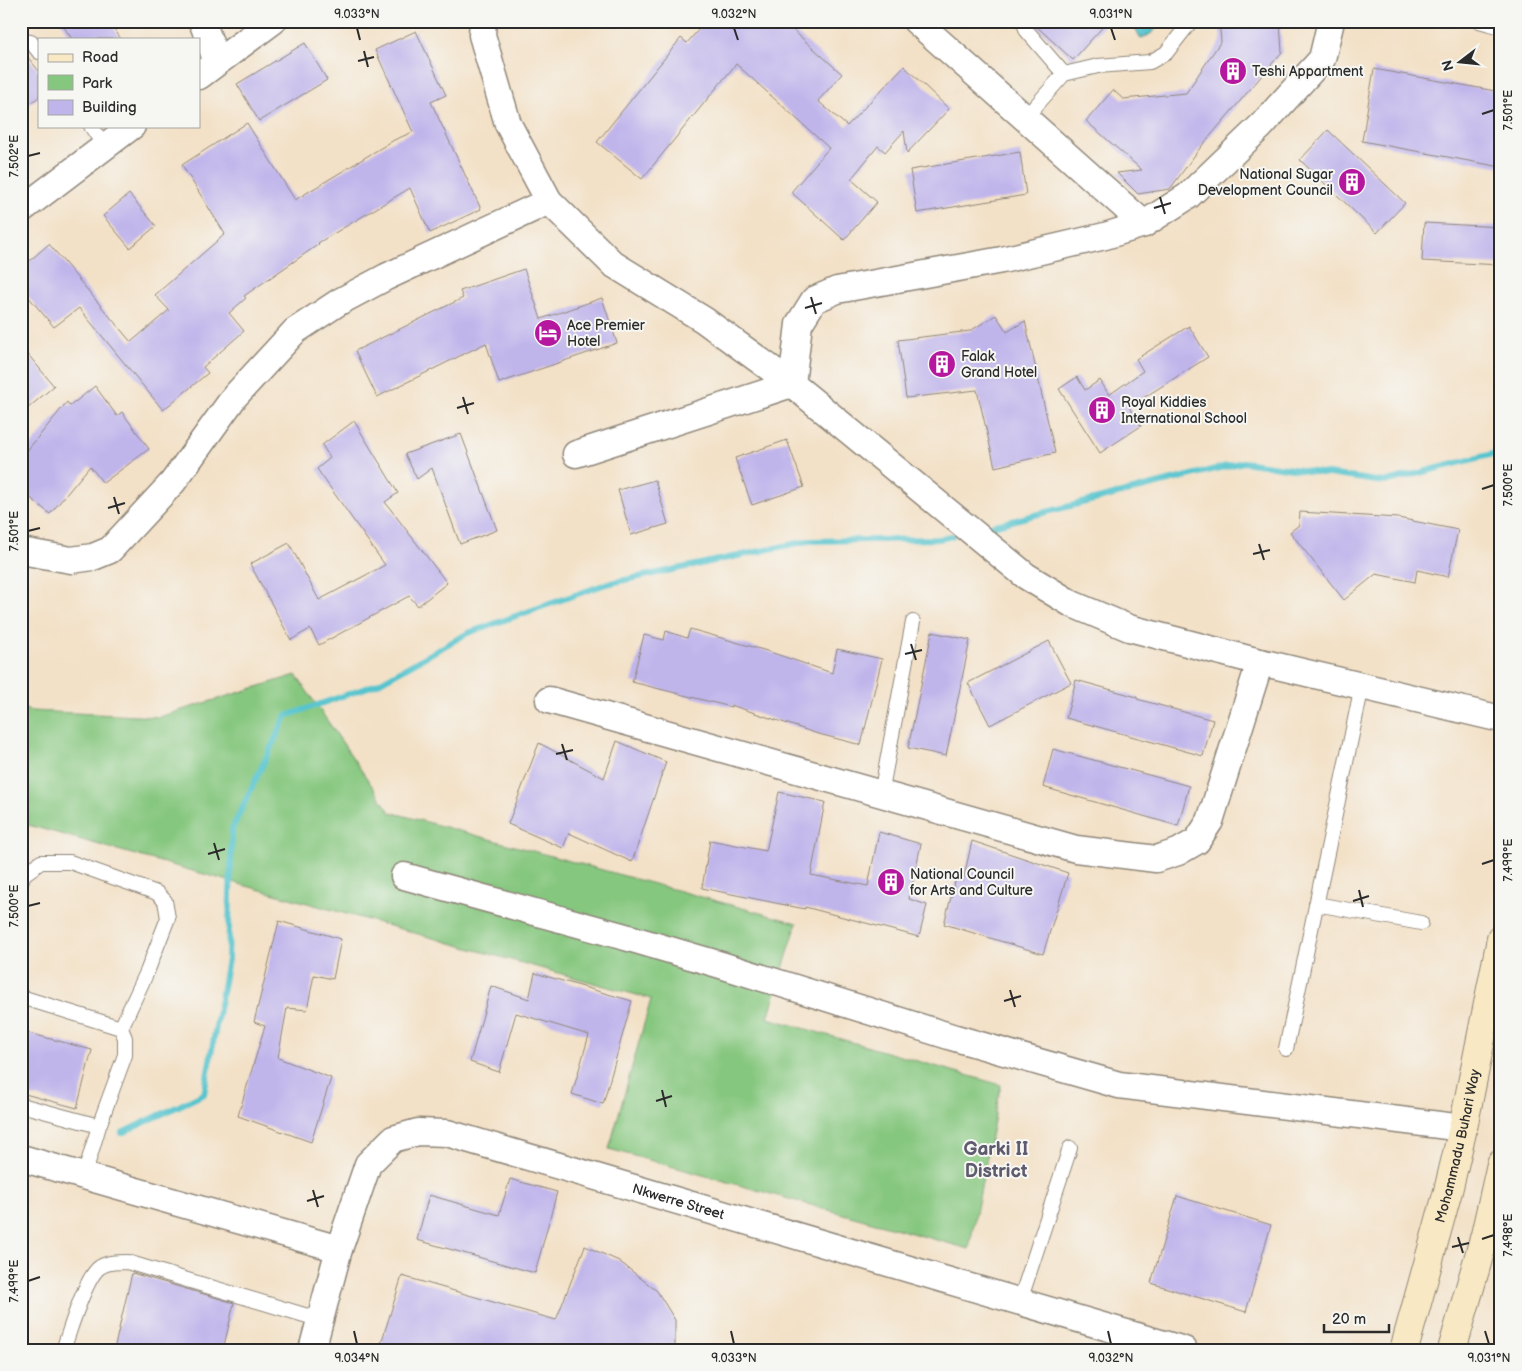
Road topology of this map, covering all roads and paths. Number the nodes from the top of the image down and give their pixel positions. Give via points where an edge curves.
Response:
1 (202, 21) edge
2 (273, 21) edge
3 (483, 21) edge
4 (916, 21) edge
5 (1023, 21) edge
6 (1191, 21) edge
7 (1331, 21) edge
8 (1479, 21) edge
9 (1501, 27) edge
10 (21, 40) edge
11 (38, 51) edge
12 (208, 69) edge
13 (1064, 74) junction
14 (1025, 118) junction
15 (125, 128) edge
16 (98, 136) edge
17 (549, 201) junction
18 (21, 210) edge
19 (1144, 224) junction
20 (792, 384) junction
21 (576, 454) dead end
22 (21, 551) edge
23 (914, 622) dead end
24 (1260, 662) junction
25 (1362, 686) junction
26 (549, 700) dead end
27 (1501, 719) edge
28 (881, 794) junction
29 (404, 876) dead end
30 (21, 882) edge
31 (1316, 904) junction
32 (1421, 923) dead end
33 (1501, 939) edge
34 (21, 997) edge
35 (121, 1028) junction
36 (1286, 1049) dead end
37 (21, 1105) edge
38 (99, 1126) junction
39 (1463, 1128) junction
40 (1070, 1148) dead end
41 (21, 1158) edge
42 (1501, 1164) edge
43 (84, 1176) junction
44 (1493, 1237) edge
45 (339, 1249) junction
46 (1020, 1301) junction
47 (321, 1320) junction
48 (1123, 1341) edge
49 (63, 1350) edge
50 (312, 1350) edge
51 (1184, 1350) edge
52 (1404, 1350) edge
53 (1452, 1350) edge

1 - 12 street
2 - 12 street
3 - 17 street via 482,35 508,124
4 - 14 street
5 - 13 lane via 1027,31
6 - 13 lane via 1166,52 1150,62 1098,66
7 - 19 street via 1322,59 1261,126 1188,196
8 - 9 lane
10 - 11 lane via 31,42
13 - 14 lane
14 - 19 street
15 - 16 street
16 - 18 street
17 - 20 street via 613,264 704,320
17 - 22 street via 386,277 295,331 235,396 173,482 110,550 93,557 70,560
19 - 20 street via 1002,260 837,290 814,300 799,324
20 - 21 street
20 - 24 street via 1026,576 1072,604 1129,628
23 - 28 lane
24 - 25 street
24 - 28 street via 1210,821 1197,841 1178,852 1156,859 1076,849
25 - 27 street
25 - 31 lane
26 - 28 street
29 - 39 street via 675,951 1119,1085
30 - 35 lane via 24,874 41,862 70,862 157,893 165,901 168,918
31 - 32 lane
31 - 36 lane
33 - 39 main road, Mohammadu Buhari Way
34 - 35 lane
35 - 38 lane via 125,1055
37 - 38 lane
38 - 43 lane
39 - 52 main road, Mohammadu Buhari Way
40 - 46 lane
41 - 43 street
42 - 44 main road
43 - 45 street
44 - 53 main road
45 - 46 street, Nkwerre Street via 368,1164 393,1139 418,1132 447,1132
45 - 47 street, Nkwerre Street
46 - 48 street, Nkwerre Street
47 - 49 lane via 127,1262 112,1262 98,1268 90,1280
47 - 50 street, Nkwerre Street
48 - 51 street, Nkwerre Street

